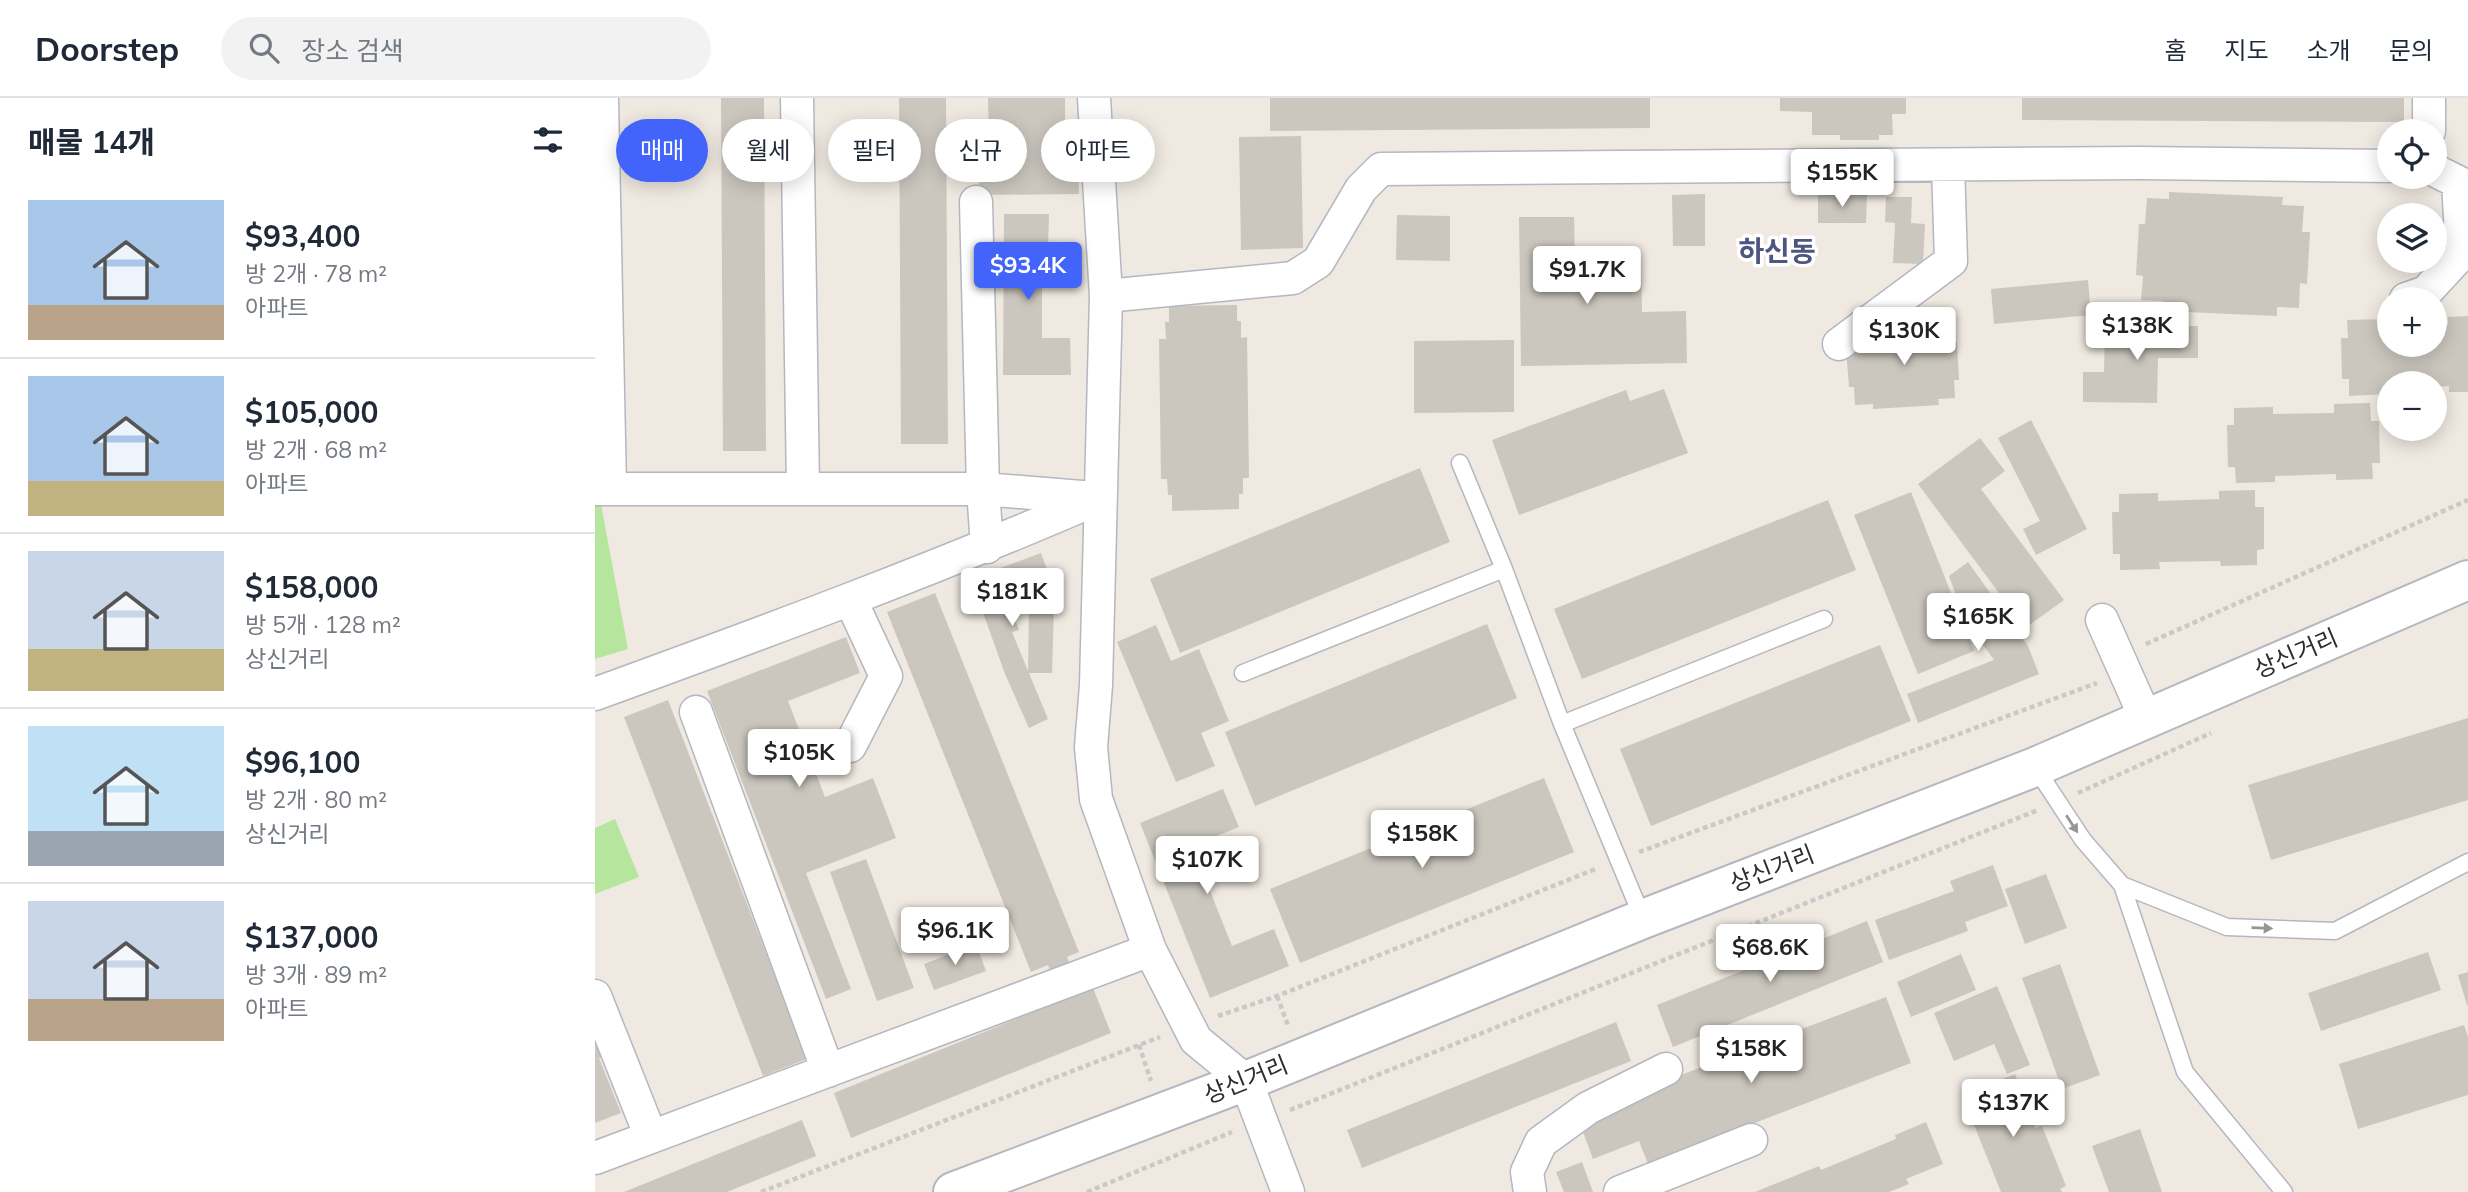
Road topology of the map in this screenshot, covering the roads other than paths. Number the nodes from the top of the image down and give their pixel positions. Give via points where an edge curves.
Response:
1 (797, 98) edge
2 (1094, 98) edge
3 (2429, 98) edge
4 (602, 100) dead end
5 (2429, 119) edge
6 (1948, 164) junction
7 (2377, 166) edge
8 (2447, 176) edge
9 (976, 202) dead end
10 (2431, 287) edge
11 (1106, 296) junction
12 (1839, 344) dead end
13 (1460, 463) dead end
14 (803, 488) junction
15 (603, 489) edge
16 (983, 489) junction
17 (1099, 498) junction
18 (987, 547) junction
19 (1504, 569) junction
20 (2468, 580) edge
21 (851, 600) junction
22 (1824, 619) dead end
23 (2102, 620) dead end
24 (1243, 674) dead end
25 (595, 694) edge
26 (696, 712) dead end
27 (2146, 719) junction
28 (1562, 724) junction
29 (850, 747) dead end
30 (2035, 767) junction
31 (2468, 862) edge
32 (2122, 886) junction
33 (1643, 919) junction
34 (1150, 950) junction
35 (595, 996) edge
36 (1666, 1069) dead end
37 (828, 1071) junction
38 (1247, 1081) junction
39 (651, 1137) junction
40 (1751, 1140) dead end
41 (595, 1158) edge
42 (953, 1192) edge
43 (1288, 1192) edge
44 (1529, 1192) edge
45 (1620, 1192) edge
46 (2284, 1192) edge

1 - 14 street
2 - 11 street
3 - 5 street
4 - 15 street
6 - 7 street
6 - 11 street via 1381,169 1361,189 1318,262 1293,278
6 - 12 street via 1951,261
8 - 10 street via 2458,182 2462,253
9 - 16 street
11 - 17 street
13 - 19 lane
14 - 15 street
14 - 16 street
16 - 17 street
16 - 18 street
17 - 18 street
17 - 34 street via 1091,747 1096,799
18 - 21 street
19 - 24 lane
19 - 28 lane
20 - 27 main road, 상신거리
21 - 25 street
21 - 29 street via 886,676
22 - 28 lane
23 - 27 street
26 - 37 street
27 - 30 main road, 상신거리
28 - 33 lane
30 -> 32 lane via 2083,840
30 - 33 main road, 상신거리
32 -> 31 lane via 2227,927 2335,931
32 - 46 lane via 2185,1072
33 - 38 main road, 상신거리
34 - 37 street
34 - 38 street via 1196,1040
35 - 39 street
36 - 44 street via 1588,1108 1541,1142 1527,1172
37 - 39 street
38 - 42 main road, 상신거리
38 - 43 street
39 - 41 street
40 - 45 street

